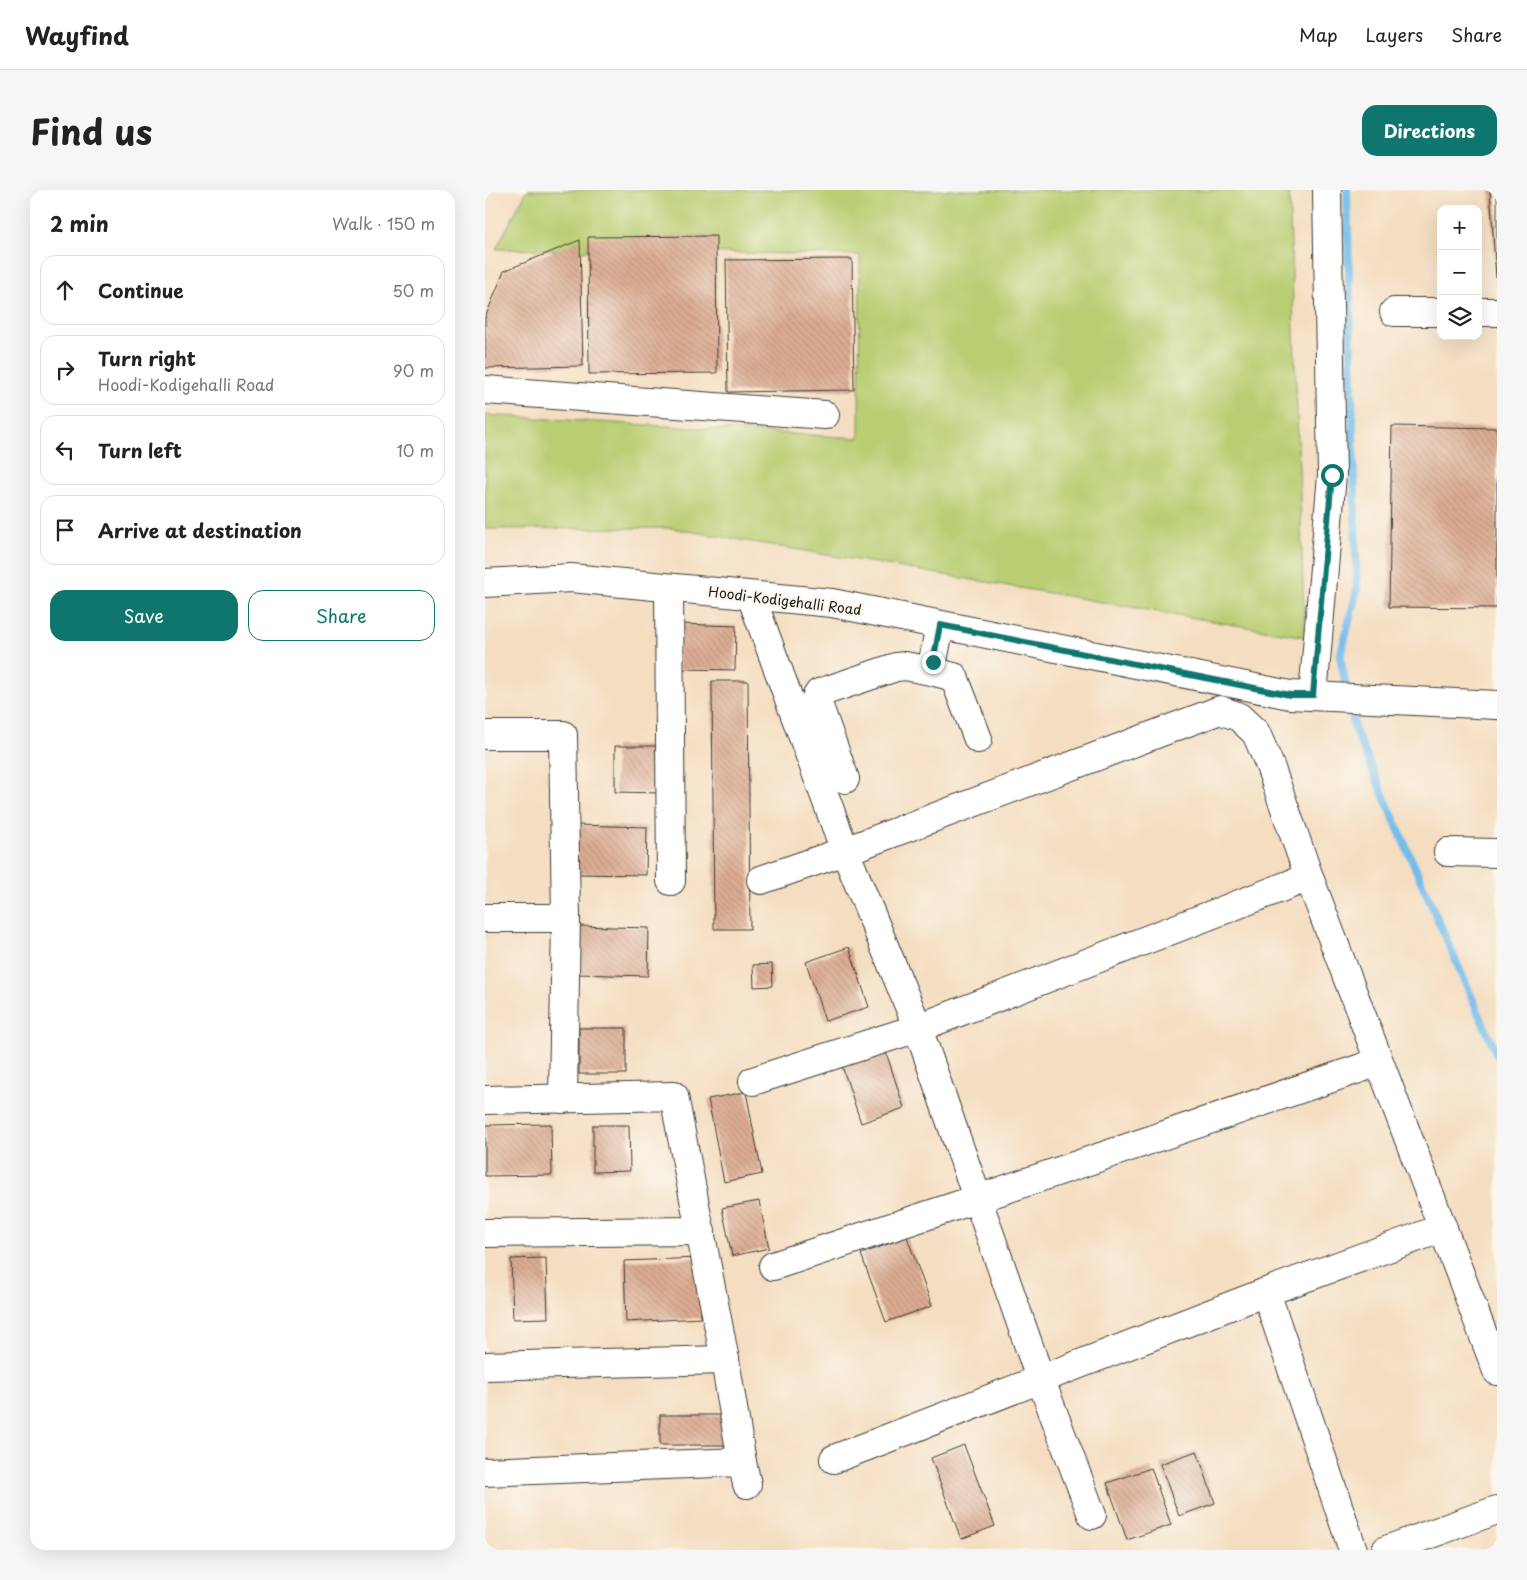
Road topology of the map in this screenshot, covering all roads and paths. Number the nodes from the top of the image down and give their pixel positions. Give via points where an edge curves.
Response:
1 (1327, 190) edge
2 (1394, 312) dead end
3 (1437, 312) edge
4 (1482, 312) edge
5 (1497, 312) edge
6 (485, 390) edge
7 (825, 415) dead end
8 (485, 583) edge
9 (669, 588) junction
10 (751, 596) junction
11 (940, 625) junction
12 (927, 656) junction
13 (1324, 696) junction
14 (1497, 705) edge
15 (485, 734) edge
16 (978, 739) dead end
17 (845, 779) dead end
18 (845, 851) junction
19 (1448, 852) dead end
20 (1497, 853) edge
21 (1309, 877) junction
22 (761, 880) dead end
23 (671, 881) dead end
24 (485, 918) edge
25 (566, 918) junction
26 (918, 1028) junction
27 (1379, 1062) junction
28 (753, 1081) dead end
29 (563, 1099) junction
30 (485, 1100) edge
31 (977, 1199) junction
32 (1443, 1228) junction
33 (701, 1231) junction
34 (485, 1233) edge
35 (773, 1266) dead end
36 (1266, 1292) junction
37 (725, 1360) junction
38 (485, 1366) edge
39 (1497, 1371) edge
40 (1040, 1378) junction
41 (835, 1459) dead end
42 (485, 1472) edge
43 (1497, 1510) edge
44 (1092, 1515) dead end
45 (1353, 1550) edge
46 (1385, 1550) edge

1 - 13 street via 1332,475
2 - 3 street
4 - 5 street
6 - 7 street
8 - 9 street, Hoodi-Kodigehalli Road via 571,578
9 - 10 street, Hoodi-Kodigehalli Road
9 - 23 street
10 - 11 street, Hoodi-Kodigehalli Road via 833,603
10 - 18 street
11 - 12 street
11 - 13 street, Hoodi-Kodigehalli Road via 1290,695
12 - 16 street via 954,677
12 - 17 street via 816,695
13 - 14 street, Hoodi-Kodigehalli Road
15 - 25 street via 563,735
18 - 21 street via 1220,710 1239,717 1256,733
18 - 22 street
18 - 26 street
19 - 20 street
21 - 26 street
21 - 27 street
24 - 25 street
25 - 29 street
26 - 28 street
26 - 31 street
27 - 31 street
27 - 32 street
29 - 30 street
29 - 33 street via 674,1096
31 - 35 street
31 - 40 street
32 - 36 street
32 - 39 street
33 - 34 street
33 - 37 street
36 - 40 street
36 - 45 street
37 - 38 street
37 - 42 street via 744,1473
40 - 41 street
40 - 44 street
43 - 46 street

